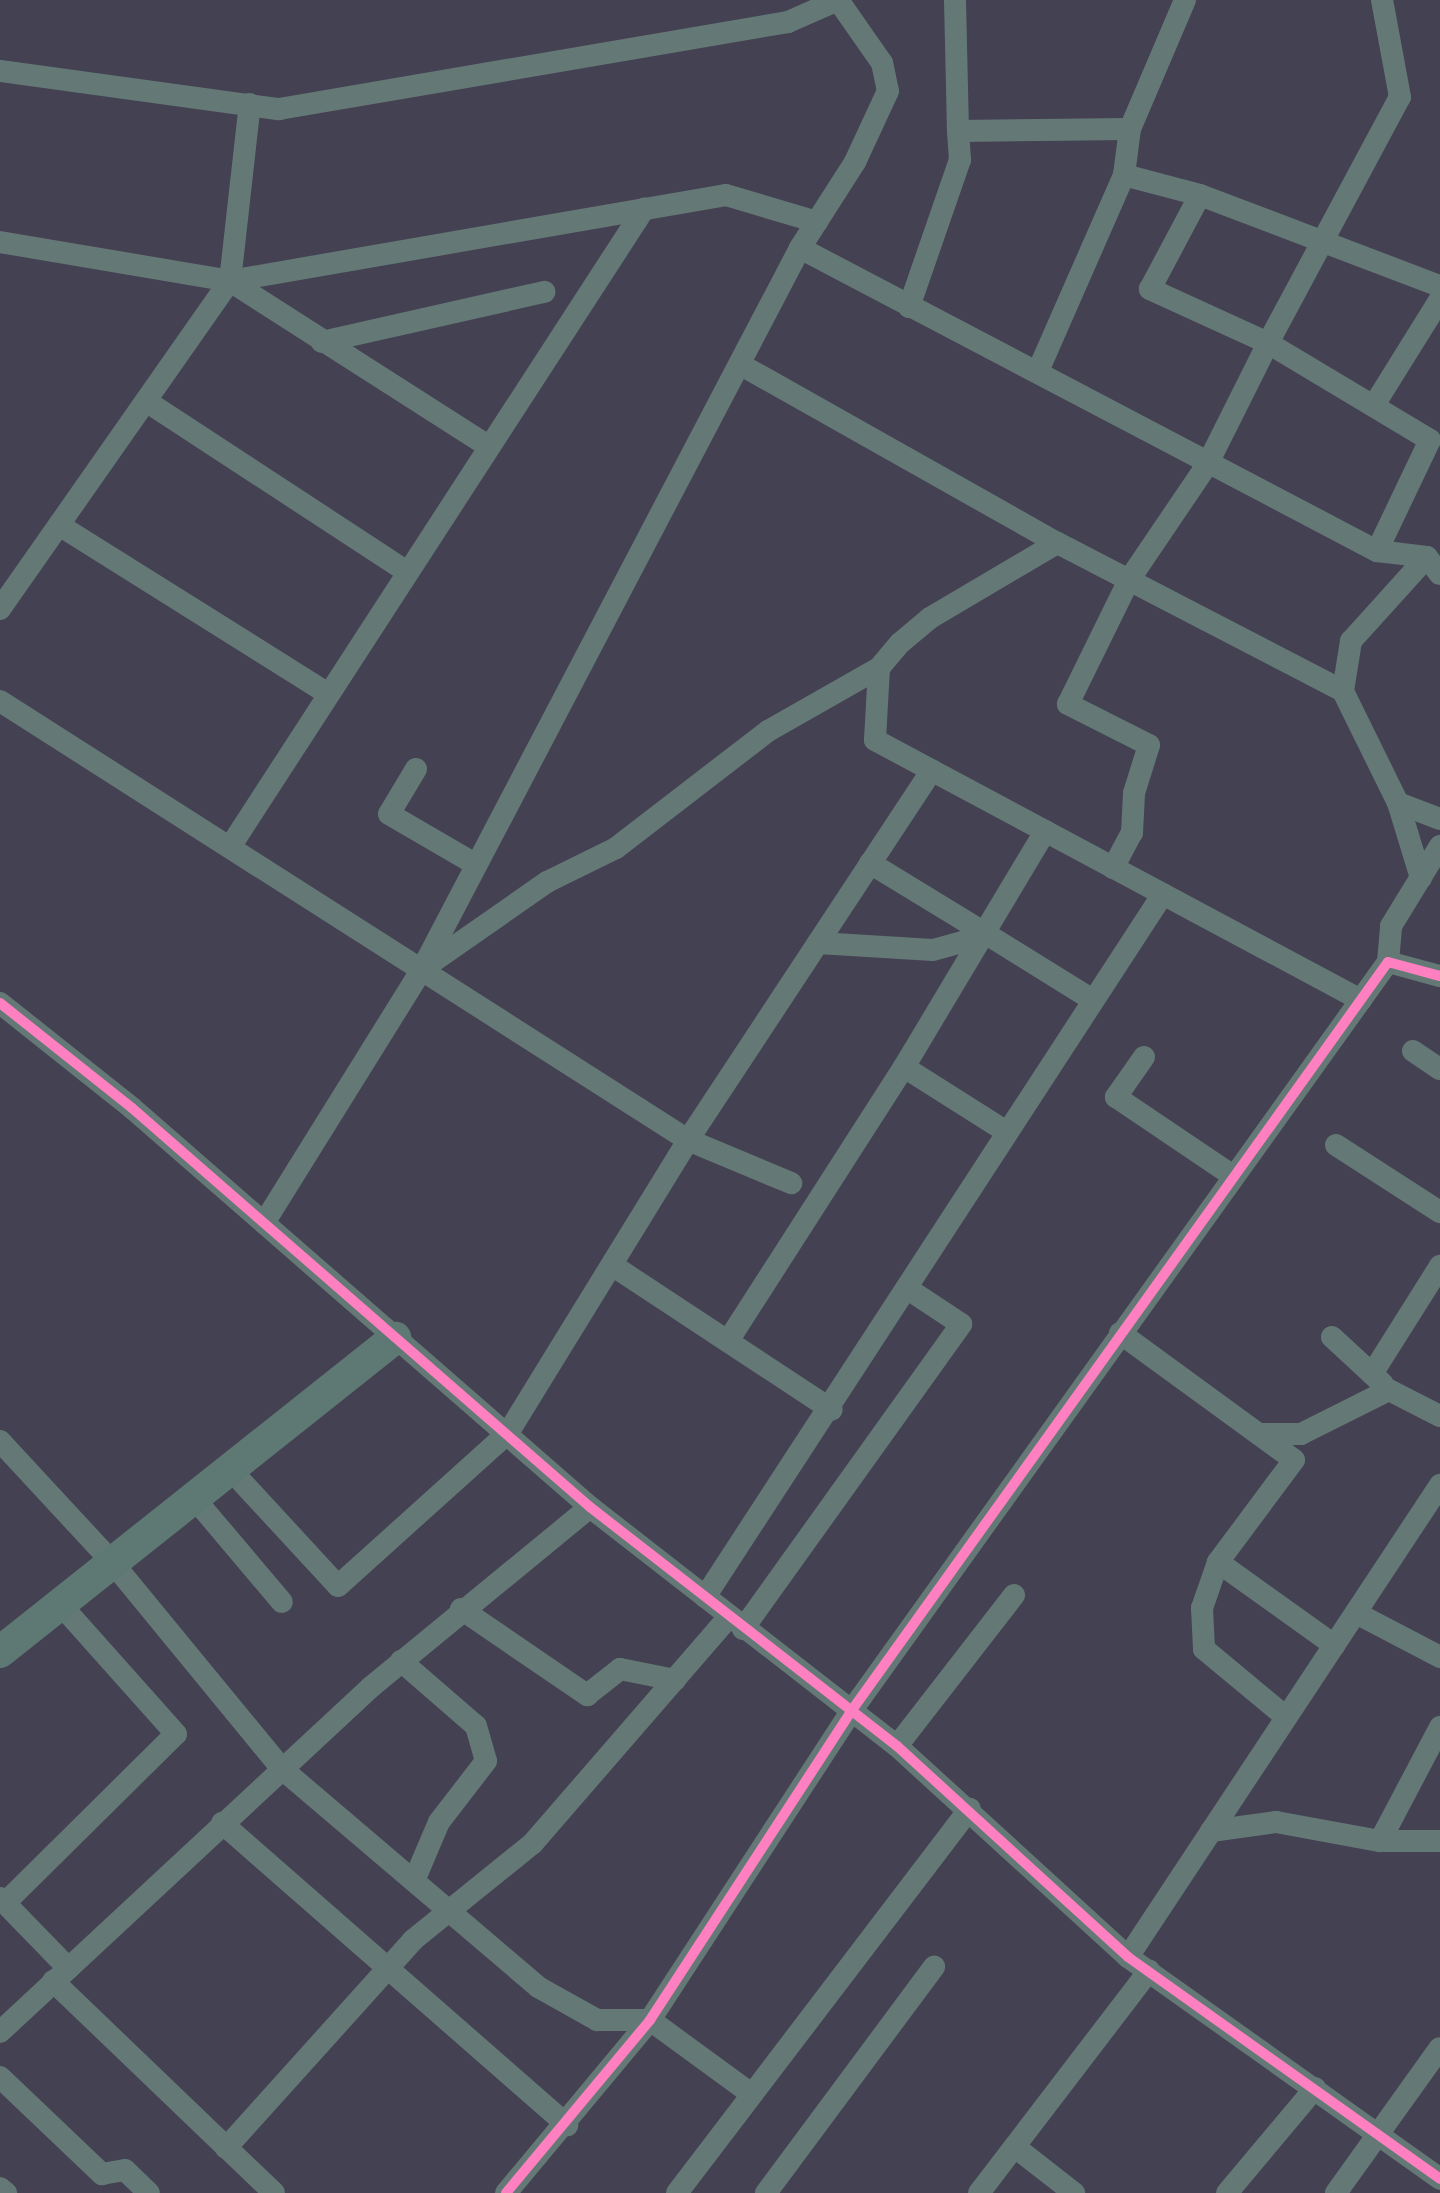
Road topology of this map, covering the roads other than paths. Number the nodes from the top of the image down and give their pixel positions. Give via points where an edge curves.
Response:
1 (838, 0) edge
2 (956, 0) edge
3 (1185, 0) edge
4 (1382, 0) edge
5 (0, 70) edge
6 (250, 104) junction
7 (1130, 129) junction
8 (958, 131) junction
9 (1124, 174) junction
10 (1200, 195) junction
11 (644, 209) junction
12 (817, 222) junction
13 (0, 242) edge
14 (1323, 242) junction
15 (800, 248) junction
16 (230, 281) junction
17 (544, 292) dead end
18 (1439, 299) edge
19 (909, 307) junction
20 (322, 342) junction
21 (1268, 343) junction
22 (743, 366) junction
23 (1038, 371) junction
24 (146, 400) junction
25 (1376, 402) junction
26 (488, 446) junction
27 (1207, 465) junction
28 (59, 524) junction
29 (1057, 543) junction
30 (1377, 550) junction
31 (1434, 565) edge
32 (407, 572) junction
33 (1129, 580) junction
34 (0, 609) edge
35 (879, 668) junction
36 (1344, 691) junction
37 (328, 694) junction
38 (0, 701) edge
39 (416, 769) dead end
40 (932, 770) junction
41 (1398, 802) junction
42 (1440, 819) edge
43 (1045, 831) junction
44 (1440, 846) edge
45 (230, 847) junction
46 (475, 864) junction
47 (870, 864) junction
48 (1113, 868) junction
49 (1421, 878) junction
50 (1163, 894) junction
51 (988, 935) junction
52 (818, 943) junction
53 (1388, 962) junction
54 (422, 968) junction
55 (1440, 976) edge
56 (1094, 1000) junction
57 (1361, 1000) junction
58 (0, 1003) edge
59 (1413, 1051) dead end
60 (1144, 1057) dead end
61 (904, 1067) junction
62 (1440, 1069) edge
63 (1008, 1132) junction
64 (688, 1140) junction
65 (1336, 1145) dead end
66 (1234, 1176) junction
67 (792, 1183) dead end
68 (1440, 1212) edge
69 (264, 1223) junction
70 (612, 1265) junction
71 (1440, 1266) edge
72 (908, 1289) junction
73 (1120, 1333) junction
74 (1332, 1337) dead end
75 (396, 1338) junction
76 (728, 1342) junction
77 (1381, 1382) junction
78 (832, 1410) junction
79 (1440, 1416) edge
80 (508, 1433) junction
81 (1259, 1434) junction
82 (0, 1440) edge
83 (230, 1469) junction
84 (1440, 1485) edge
85 (194, 1498) junction
86 (590, 1507) junction
87 (112, 1562) junction
88 (1218, 1562) junction
89 (1014, 1595) dead end
90 (704, 1597) junction
91 (282, 1602) dead end
92 (60, 1604) junction
93 (461, 1609) junction
94 (1356, 1613) junction
95 (736, 1623) junction
96 (1334, 1646) junction
97 (0, 1652) edge
98 (1440, 1657) edge
99 (401, 1661) junction
100 (675, 1680) junction
101 (852, 1710) junction
102 (1286, 1718) junction
103 (1440, 1728) edge
104 (897, 1746) junction
105 (281, 1768) junction
106 (970, 1809) junction
107 (222, 1823) junction
108 (1212, 1831) junction
109 (1380, 1841) junction
110 (1440, 1841) edge
111 (414, 1881) junction
112 (3, 1901) edge
113 (447, 1910) junction
114 (1128, 1957) junction
115 (934, 1968) dead end
116 (388, 1970) junction
117 (1148, 1971) junction
118 (60, 1975) junction
119 (650, 2020) junction
120 (0, 2032) edge
121 (1440, 2048) edge
122 (0, 2077) edge
123 (1315, 2088) junction
124 (750, 2093) junction
125 (566, 2126) junction
126 (1381, 2135) junction
127 (1015, 2147) junction
128 (226, 2148) junction
129 (1440, 2179) edge
130 (149, 2193) edge
131 (274, 2193) edge
132 (506, 2193) edge
133 (677, 2193) edge
134 (766, 2193) edge
135 (979, 2193) edge
136 (1074, 2193) edge
137 (1227, 2193) edge
138 (1336, 2193) edge

1 - 6 street via 788,22 355,100 279,109
1 - 12 street via 882,63 888,91 856,162
2 - 8 street
3 - 7 street
4 - 14 street via 1400,97
5 - 6 street
6 - 16 street
7 - 8 street
7 - 9 street
8 - 19 street via 960,160
9 - 10 street
9 - 23 street
10 - 14 street
10 - 21 street via 1150,289
11 - 12 street via 726,195
11 - 16 street
11 - 26 street
12 - 15 street
13 - 16 street
14 - 18 street
14 - 21 street
15 - 19 street
15 - 22 street
16 - 20 street
16 - 24 street
17 - 20 street
18 - 25 street
19 - 23 street
20 - 26 street
21 - 25 street
21 - 27 street
22 - 29 street
22 - 46 street
23 - 27 street
24 - 28 street
24 - 32 street
25 - 30 street via 1430,440
26 - 32 street
27 - 30 street
27 - 33 street
28 - 34 street
28 - 37 street
29 - 33 street
29 - 35 street via 930,618
30 - 31 street
31 - 36 street via 1351,641
32 - 37 street
33 - 36 street
33 - 48 street via 1068,704 1149,745 1134,792 1132,833
35 - 40 street via 875,740
35 - 54 street via 768,731 616,848 547,882
36 - 41 street
37 - 45 street
38 - 45 street
39 - 46 street via 389,814
40 - 43 street
40 - 47 street
41 - 42 street
41 - 49 street
43 - 48 street
43 - 51 street
44 - 49 street
45 - 54 street
46 - 54 street
47 - 51 street
47 - 52 street
48 - 50 street
49 - 53 street via 1391,926
50 - 56 street
50 - 57 street
51 - 52 street via 933,950
51 - 56 street
51 - 61 street
52 - 64 street
53 - 55 street
53 - 57 street
54 - 64 street
54 - 69 street
56 - 63 street
57 - 66 street
58 - 69 street
59 - 62 street
60 - 66 street via 1116,1098
61 - 63 street
61 - 76 street
63 - 72 street
64 - 67 street
64 - 70 street
65 - 68 street
66 - 73 street
69 - 75 street
70 - 76 street
70 - 80 street
71 - 77 street
72 - 78 street
72 - 95 street via 961,1324
73 - 81 street
73 - 101 street
74 - 77 street
75 - 80 street
75 - 83 street
76 - 78 street
77 - 79 street
77 - 81 street via 1301,1434
78 - 90 street
80 - 83 street via 338,1586
80 - 86 street
81 - 88 street via 1294,1460
82 - 87 street
83 - 85 street
84 - 94 street
85 - 87 street
85 - 91 street
86 - 90 street
86 - 93 street
87 - 92 street
87 - 105 street
88 - 96 street
88 - 102 street via 1202,1608 1204,1649
89 - 104 street
90 - 95 street
92 - 97 street
92 - 112 street via 176,1734
93 - 99 street
93 - 100 street via 587,1694 620,1669
94 - 96 street
94 - 98 street
95 - 100 street
95 - 101 street
96 - 102 street
99 - 105 street
99 - 111 street via 476,1726 486,1762 439,1822
100 - 113 street via 533,1843
101 - 104 street
101 - 119 street
102 - 108 street
103 - 109 street
104 - 106 street
105 - 107 street
105 - 111 street
106 - 114 street
106 - 124 street
107 - 116 street
107 - 118 street
108 - 109 street via 1276,1822
108 - 114 street
109 - 110 street
111 - 113 street
112 - 118 street
113 - 116 street
113 - 119 street via 538,1987 597,2020
114 - 117 street
115 - 134 street
116 - 125 street
116 - 128 street
117 - 123 street
117 - 127 street
118 - 120 street
118 - 128 street
119 - 124 street
119 - 125 street
121 - 126 street
122 - 130 street via 102,2174 125,2170
123 - 126 street
123 - 137 street
124 - 133 street
125 - 132 street
126 - 129 street
126 - 138 street
127 - 135 street
127 - 136 street
128 - 131 street

